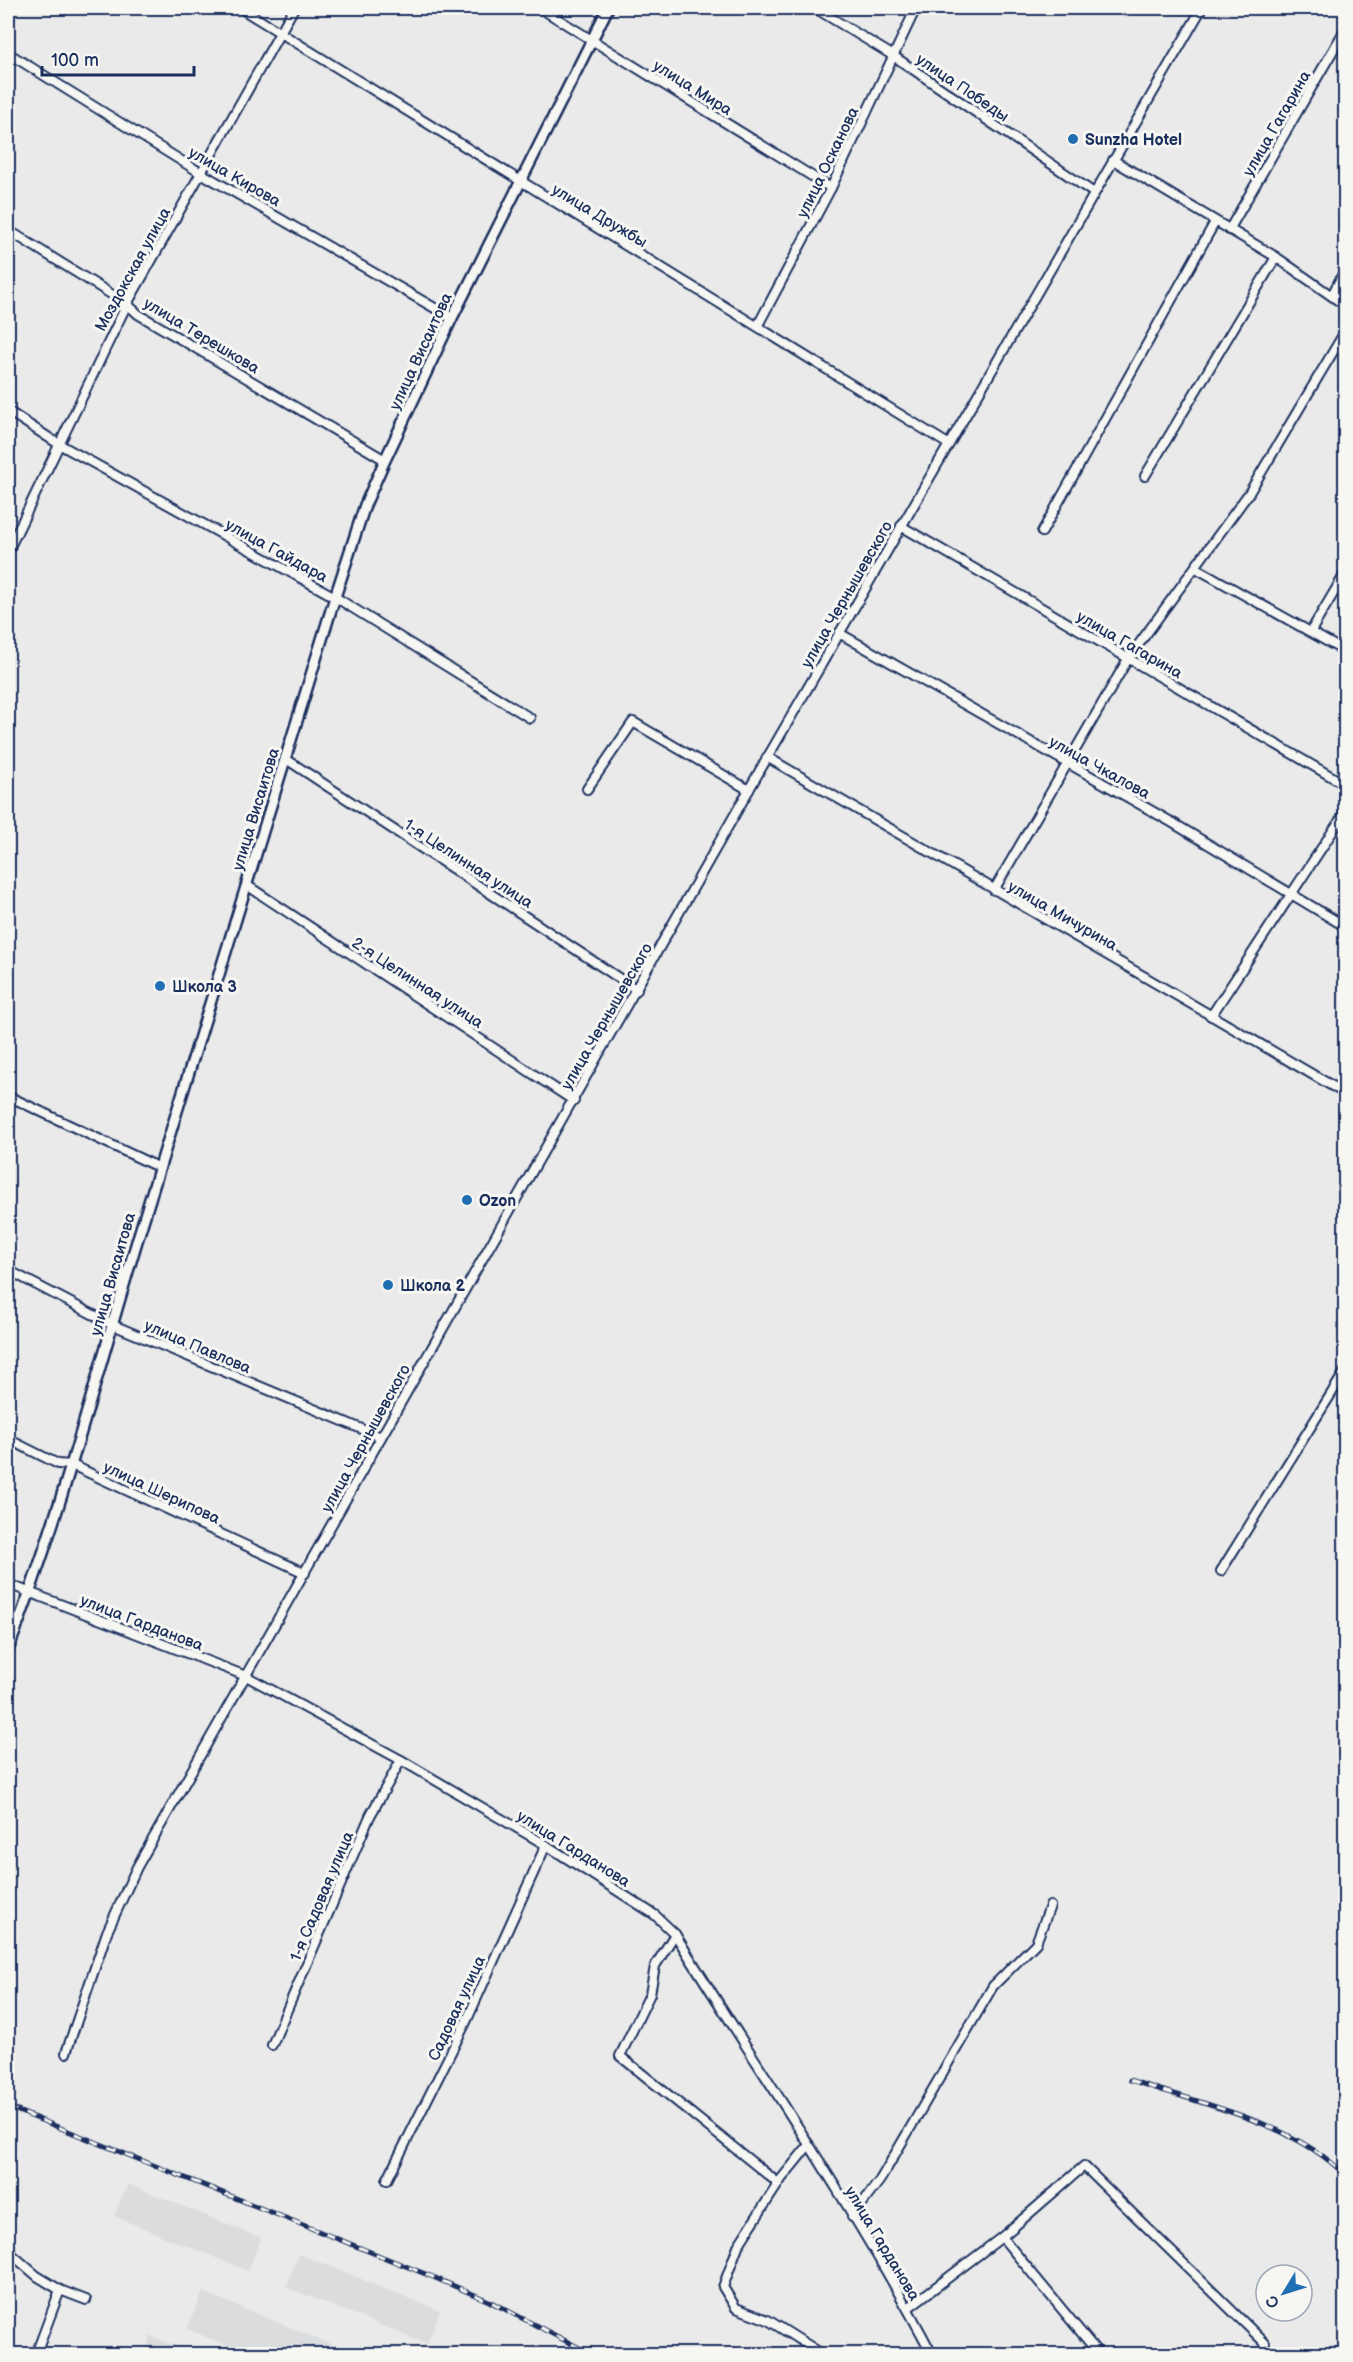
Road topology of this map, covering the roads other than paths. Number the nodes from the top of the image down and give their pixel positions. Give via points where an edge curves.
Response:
1 (240, 8) edge
2 (294, 8) edge
3 (540, 8) edge
4 (608, 8) edge
5 (815, 8) edge
6 (916, 8) edge
7 (1202, 8) edge
8 (1346, 28) edge
9 (280, 32) junction
10 (592, 40) junction
11 (8, 53) edge
12 (892, 55) junction
13 (1113, 160) junction
14 (201, 173) junction
15 (520, 182) junction
16 (831, 188) junction
17 (1094, 193) junction
18 (1215, 222) junction
19 (8, 230) edge
20 (1229, 230) junction
21 (1276, 257) junction
22 (1346, 268) edge
23 (1332, 294) junction
24 (127, 304) junction
25 (1346, 306) edge
26 (452, 318) junction
27 (758, 326) junction
28 (1346, 330) edge
29 (8, 411) edge
30 (57, 443) junction
31 (948, 444) junction
32 (385, 460) junction
33 (1145, 476) dead end
34 (901, 526) junction
35 (1042, 532) dead end
36 (8, 551) edge
37 (1196, 568) junction
38 (1346, 572) edge
39 (335, 597) junction
40 (1311, 631) junction
41 (839, 633) junction
42 (1346, 651) edge
43 (1128, 659) junction
44 (530, 718) dead end
45 (767, 758) junction
46 (286, 759) junction
47 (1068, 765) junction
48 (1346, 785) edge
49 (587, 789) dead end
50 (749, 790) junction
51 (1346, 811) edge
52 (248, 886) junction
53 (994, 890) junction
54 (1290, 893) junction
55 (1346, 927) edge
56 (637, 990) junction
57 (1211, 1016) junction
58 (1346, 1095) edge
59 (8, 1096) edge
60 (574, 1101) junction
61 (160, 1168) junction
62 (8, 1270) edge
63 (113, 1325) junction
64 (1346, 1370) edge
65 (381, 1437) junction
66 (8, 1438) edge
67 (72, 1465) junction
68 (1221, 1571) dead end
69 (305, 1573) junction
70 (8, 1584) edge
71 (30, 1594) junction
72 (8, 1650) edge
73 (246, 1676) junction
74 (401, 1760) junction
75 (546, 1845) junction
76 (1050, 1906) dead end
77 (675, 1934) junction
78 (272, 2045) dead end
79 (66, 2053) dead end
80 (808, 2146) junction
81 (781, 2179) junction
82 (387, 2180) dead end
83 (852, 2217) junction
84 (1002, 2236) junction
85 (8, 2251) edge
86 (60, 2290) junction
87 (86, 2300) dead end
88 (908, 2308) junction
89 (1265, 2343) dead end
90 (36, 2355) edge
91 (822, 2355) edge
92 (932, 2355) edge
93 (1099, 2355) edge

1 - 9 street, улица Дружбы
2 - 9 street, Моздокская улица
3 - 10 street, улица Мира
4 - 10 street, улица Висаитова
5 - 12 street, улица Победы
6 - 12 street, улица Осканова
7 - 13 street, улица Чернышевского
8 - 20 street, улица Гагарина
9 - 14 street, Моздокская улица
9 - 15 street, улица Дружбы
10 - 15 street, улица Висаитова
10 - 16 street, улица Мира
11 - 14 street, улица Кирова
12 - 16 street, улица Осканова
12 - 17 street, улица Победы
13 - 17 street, улица Чернышевского
13 - 18 street
14 - 24 street, Моздокская улица
14 - 26 street, улица Кирова
15 - 26 street, улица Висаитова
15 - 27 street, улица Дружбы
16 - 27 street, улица Осканова
17 - 31 street, улица Чернышевского
18 - 20 street
18 - 35 street
19 - 24 street, улица Терешкова
20 - 21 street
21 - 23 street
21 - 33 street
22 - 23 street
23 - 25 street
24 - 30 street, Моздокская улица
24 - 32 street, улица Терешкова
26 - 32 street, улица Висаитова
27 - 31 street, улица Дружбы
28 - 37 street via 1249,493
29 - 30 street, улица Гайдара
30 - 36 street, Моздокская улица
30 - 39 street, улица Гайдара
31 - 34 street, улица Чернышевского
32 - 39 street, улица Висаитова via 365,505
34 - 41 street, улица Чернышевского
34 - 43 street, улица Гагарина
37 - 40 street
37 - 43 street
38 - 40 street
39 - 44 street, улица Гайдара
39 - 46 street, улица Висаитова
40 - 42 street
41 - 45 street, улица Чернышевского
41 - 47 street, улица Чкалова
43 - 47 street
43 - 48 street, улица Гагарина
45 - 50 street, улица Чернышевского
45 - 53 street, улица Мичурина
46 - 52 street, улица Висаитова
46 - 56 street, 1-я Целинная улица
47 - 53 street
47 - 54 street, улица Чкалова
49 - 50 street via 633,722
50 - 56 street, улица Чернышевского
51 - 54 street
52 - 60 street, 2-я Целинная улица
52 - 61 street, улица Висаитова
53 - 57 street, улица Мичурина
54 - 55 street, улица Чкалова
54 - 57 street
56 - 60 street, улица Чернышевского
57 - 58 street, улица Мичурина
59 - 61 street
60 - 65 street, улица Чернышевского
61 - 63 street, улица Висаитова
62 - 63 street, улица Павлова
63 - 65 street, улица Павлова
63 - 67 street, улица Висаитова
64 - 68 street
65 - 69 street, улица Чернышевского
66 - 67 street, улица Шерипова via 58,1464
67 - 69 street, улица Шерипова
67 - 71 street, улица Висаитова
69 - 73 street, улица Чернышевского
70 - 71 street, улица Гарданова
71 - 72 street, улица Висаитова
71 - 73 street, улица Гарданова
73 - 74 street, улица Гарданова
73 - 79 street, улица Чернышевского via 137,1867 106,1932
74 - 75 street, улица Гарданова
74 - 78 street, 1-я Садовая улица via 370,1816
75 - 77 street, улица Гарданова via 655,1915
75 - 82 street, Садовая улица via 466,2022
76 - 83 street via 1036,1943 993,1986 880,2181
77 - 80 street, улица Гарданова
77 - 81 street via 655,1966 650,1994 620,2056 778,2183
80 - 81 street
80 - 83 street, улица Гарданова
81 - 91 street via 738,2246 723,2287 736,2308 768,2320
83 - 88 street, улица Гарданова
84 - 88 street
84 - 89 street via 1084,2166
84 - 93 street
85 - 86 street
86 - 87 street
86 - 90 street
88 - 92 street, улица Гарданова

